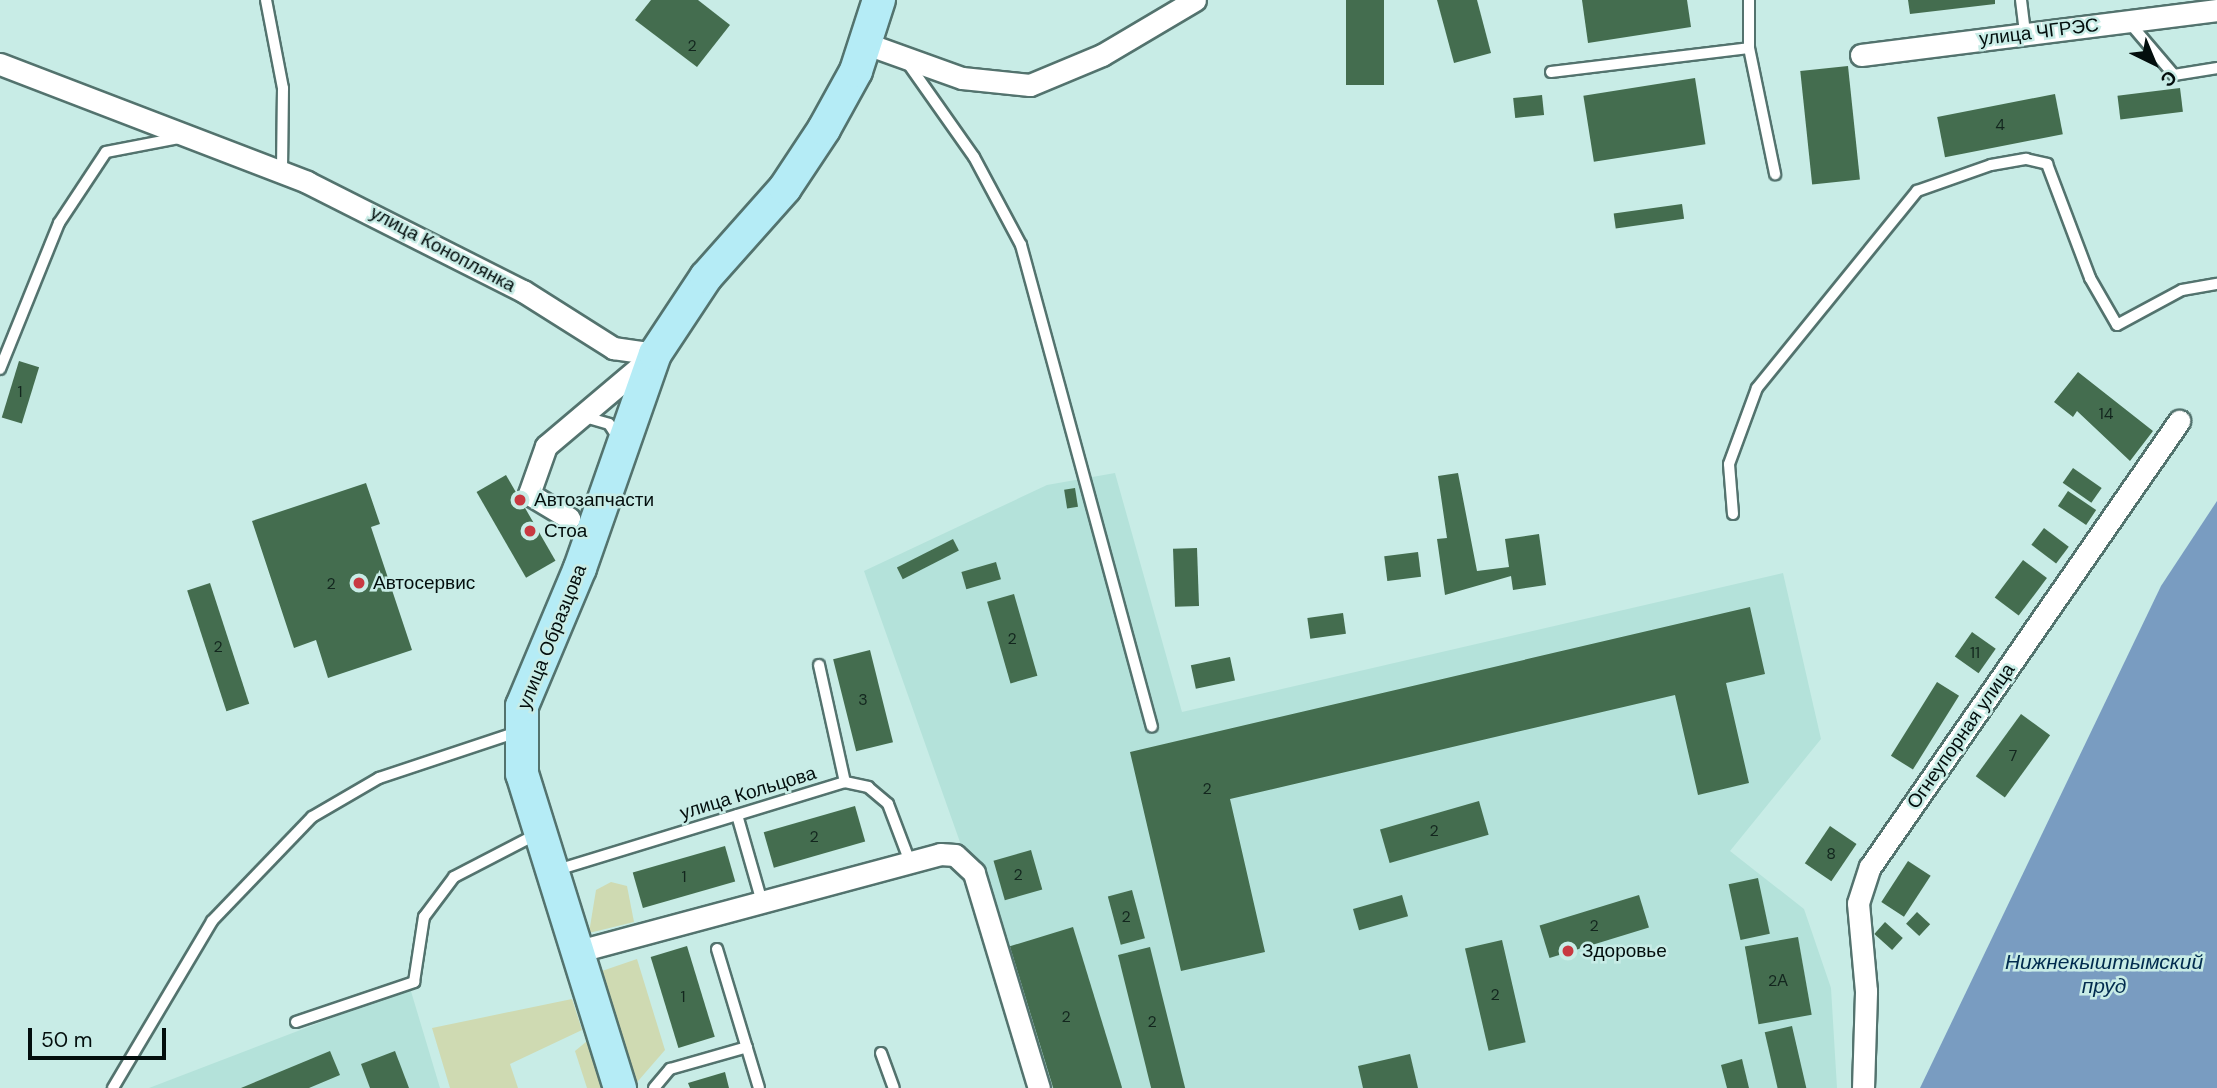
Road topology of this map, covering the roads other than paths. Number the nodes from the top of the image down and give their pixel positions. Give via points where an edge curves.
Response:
1 (266, 0) edge
2 (879, 0) edge
3 (1195, 0) edge
4 (1749, 0) edge
5 (2021, 0) edge
6 (2217, 10) edge
7 (2128, 21) junction
8 (2025, 34) junction
9 (867, 44) junction
10 (1749, 48) junction
11 (1861, 55) dead end
12 (903, 57) junction
13 (0, 64) edge
14 (2217, 68) edge
15 (1551, 72) dead end
16 (196, 136) junction
17 (282, 174) junction
18 (1775, 174) dead end
19 (2217, 284) edge
20 (655, 354) junction
21 (0, 369) edge
22 (578, 416) junction
23 (2179, 421) dead end
24 (621, 459) junction
25 (1733, 514) dead end
26 (569, 518) dead end
27 (819, 665) dead end
28 (1152, 726) dead end
29 (517, 732) junction
30 (845, 782) junction
31 (737, 815) junction
32 (542, 832) junction
33 (910, 862) junction
34 (555, 871) junction
35 (762, 902) junction
36 (717, 949) dead end
37 (579, 951) junction
38 (296, 1022) dead end
39 (747, 1047) junction
40 (881, 1053) dead end
41 (113, 1088) edge
42 (620, 1088) edge
43 (654, 1088) edge
44 (759, 1088) edge
45 (894, 1088) edge
46 (1039, 1088) edge
47 (1863, 1088) edge

1 - 17 lane via 283,88
2 - 9 main road, улица Образцова
3 - 12 street via 1102,55 1030,85 962,78
4 - 10 lane
5 - 8 lane
6 - 7 street, улица ЧГРЭС
7 - 8 street, улица ЧГРЭС
7 - 14 lane via 2174,75
8 - 11 street, улица ЧГРЭС
9 - 12 street
9 - 20 main road, улица Образцова via 846,92 785,188 706,277
10 - 15 lane
10 - 18 lane
12 - 28 lane via 974,157 1021,245
13 - 16 street, улица Коноплянка
16 - 17 street, улица Коноплянка
16 - 21 lane via 106,152 59,223
17 - 20 street, улица Коноплянка via 387,218 613,348
19 - 25 lane via 2182,290 2117,325 2090,278 2047,164 2026,159 1991,165 1917,191 1757,388 1728,464
20 - 22 street
20 - 24 main road, улица Образцова
22 - 24 lane via 609,424 617,432
22 - 26 street via 547,446 529,495
23 - 47 street, Огнеупорная улица via 1870,867 1858,904 1866,991
24 - 29 main road, улица Образцова via 522,706
27 - 30 lane
29 - 32 main road, улица Образцова via 522,774
29 - 41 lane via 379,778 312,817 212,921
30 - 31 lane, улица Кольцова
30 - 33 lane, улица Кольцова via 868,787 888,804
31 - 34 lane, улица Кольцова
31 - 35 lane
32 - 34 main road, улица Образцова
32 - 38 lane via 454,877 424,917 414,982
33 - 35 street
33 - 46 street via 955,855 974,873
34 - 37 main road, улица Образцова
35 - 37 street
36 - 39 lane
37 - 42 main road, улица Образцова
39 - 43 lane via 670,1069
39 - 44 lane
40 - 45 lane

